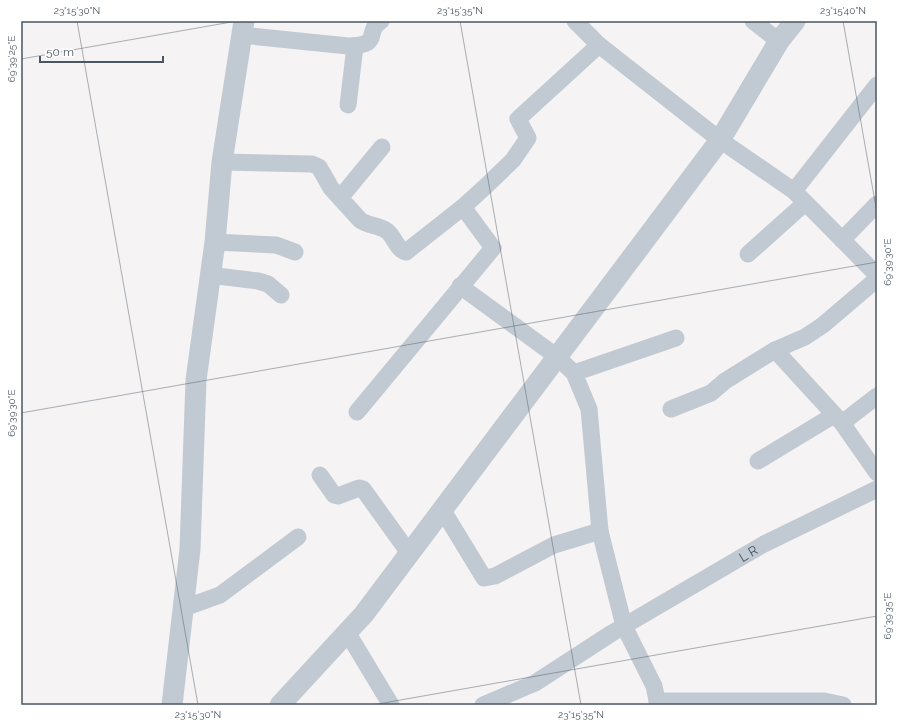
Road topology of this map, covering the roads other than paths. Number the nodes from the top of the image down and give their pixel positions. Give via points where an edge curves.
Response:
1 (381, 21) edge
2 (575, 21) edge
3 (753, 21) edge
4 (795, 21) edge
5 (242, 28) edge
6 (779, 41) junction
7 (599, 45) junction
8 (355, 46) junction
9 (877, 85) edge
10 (348, 105) dead end
11 (720, 140) junction
12 (382, 147) dead end
13 (222, 162) junction
14 (800, 197) junction
15 (340, 198) junction
16 (877, 204) edge
17 (462, 207) junction
18 (842, 240) junction
19 (215, 242) junction
20 (295, 252) dead end
21 (748, 254) dead end
22 (209, 275) junction
23 (877, 275) edge
24 (877, 280) edge
25 (460, 286) junction
26 (281, 295) dead end
27 (676, 338) dead end
28 (775, 350) junction
29 (556, 356) junction
30 (574, 373) junction
31 (877, 396) edge
32 (671, 410) dead end
33 (357, 412) dead end
34 (838, 419) junction
35 (758, 461) dead end
36 (877, 473) edge
37 (320, 475) dead end
38 (877, 489) edge
39 (442, 509) junction
40 (600, 531) junction
41 (298, 537) dead end
42 (409, 553) junction
43 (184, 608) junction
44 (624, 626) junction
45 (347, 632) junction
46 (657, 703) edge
47 (172, 705) edge
48 (280, 705) edge
49 (391, 705) edge
50 (482, 705) edge
51 (843, 705) edge

1 - 8 street via 376,24 366,45
2 - 7 street
3 - 6 street
4 - 6 street
5 - 8 street
5 - 13 street
6 - 11 street
7 - 11 street
7 - 17 street via 518,118 528,138 512,160
8 - 10 street
9 - 14 street
11 - 14 street
11 - 29 street
12 - 15 street
13 - 15 street via 312,164 319,167
13 - 19 street
14 - 18 street
14 - 21 street
15 - 17 street via 366,224 387,231 404,252 413,248
16 - 18 street
17 - 25 street via 493,248
18 - 23 street
19 - 20 street via 276,245
19 - 22 street
22 - 26 street via 258,281 268,284
22 - 43 street via 196,380 190,550
24 - 28 street via 823,325 805,337
25 - 29 street
25 - 33 street
27 - 30 street
28 - 32 street via 711,393
28 - 34 street
29 - 30 street
29 - 39 street
30 - 40 street via 589,409
31 - 34 street
34 - 35 street
34 - 36 street
37 - 42 street via 334,495 362,489
38 - 44 street, L R via 764,544
39 - 40 street via 484,578 495,576 554,545
39 - 42 street
40 - 44 street
41 - 43 street via 220,595
42 - 45 street via 364,614
43 - 47 street
44 - 46 street via 654,686
44 - 50 street, L R via 535,683
45 - 48 street
45 - 49 street
46 - 51 street via 824,701

